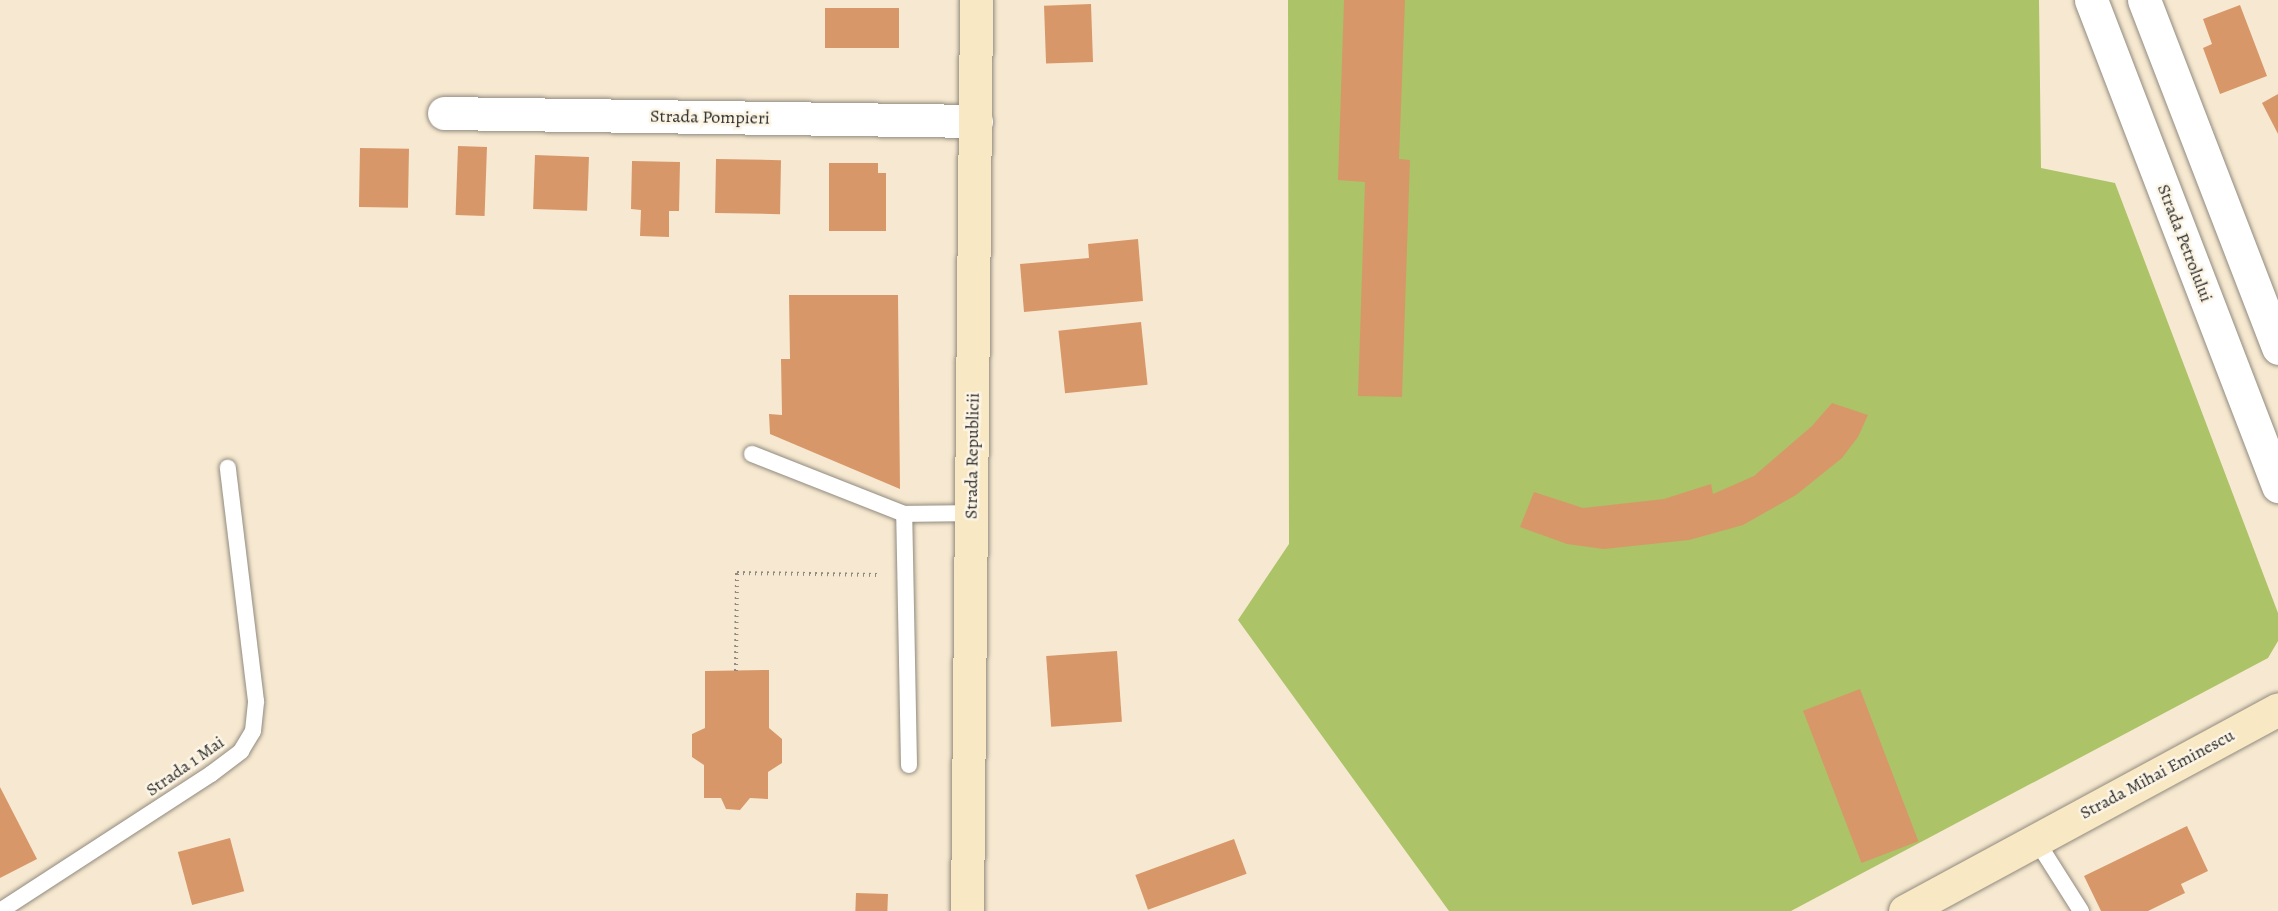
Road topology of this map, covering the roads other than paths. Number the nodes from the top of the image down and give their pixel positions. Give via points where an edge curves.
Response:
1 (976, 0) edge
2 (2091, 0) edge
3 (2144, 0) edge
4 (2170, 68) junction
5 (2124, 87) junction
6 (444, 113) dead end
7 (976, 121) junction
8 (2278, 348) edge
9 (752, 454) dead end
10 (228, 468) dead end
11 (2278, 486) edge
12 (972, 513) junction
13 (904, 514) junction
14 (2278, 709) edge
15 (909, 765) dead end
16 (2036, 840) junction
17 (0, 911) edge
18 (967, 911) edge
19 (1905, 911) edge
20 (2081, 911) edge

1 - 7 main road, Strada Republicii
2 - 5 street, Strada Petrolului
3 - 4 street
4 - 5 street
4 - 8 street
5 - 11 street, Strada Petrolului
6 - 7 street, Strada Pompieri
7 - 12 main road, Strada Republicii
9 - 13 lane
10 - 17 lane, Strada 1 Mai via 256,701 253,731 241,750 212,774
12 - 13 lane
12 - 18 main road, Strada Republicii
13 - 15 lane
14 - 16 main road, Strada Mihai Eminescu
16 - 19 main road, Strada Mihai Eminescu
16 - 20 lane

